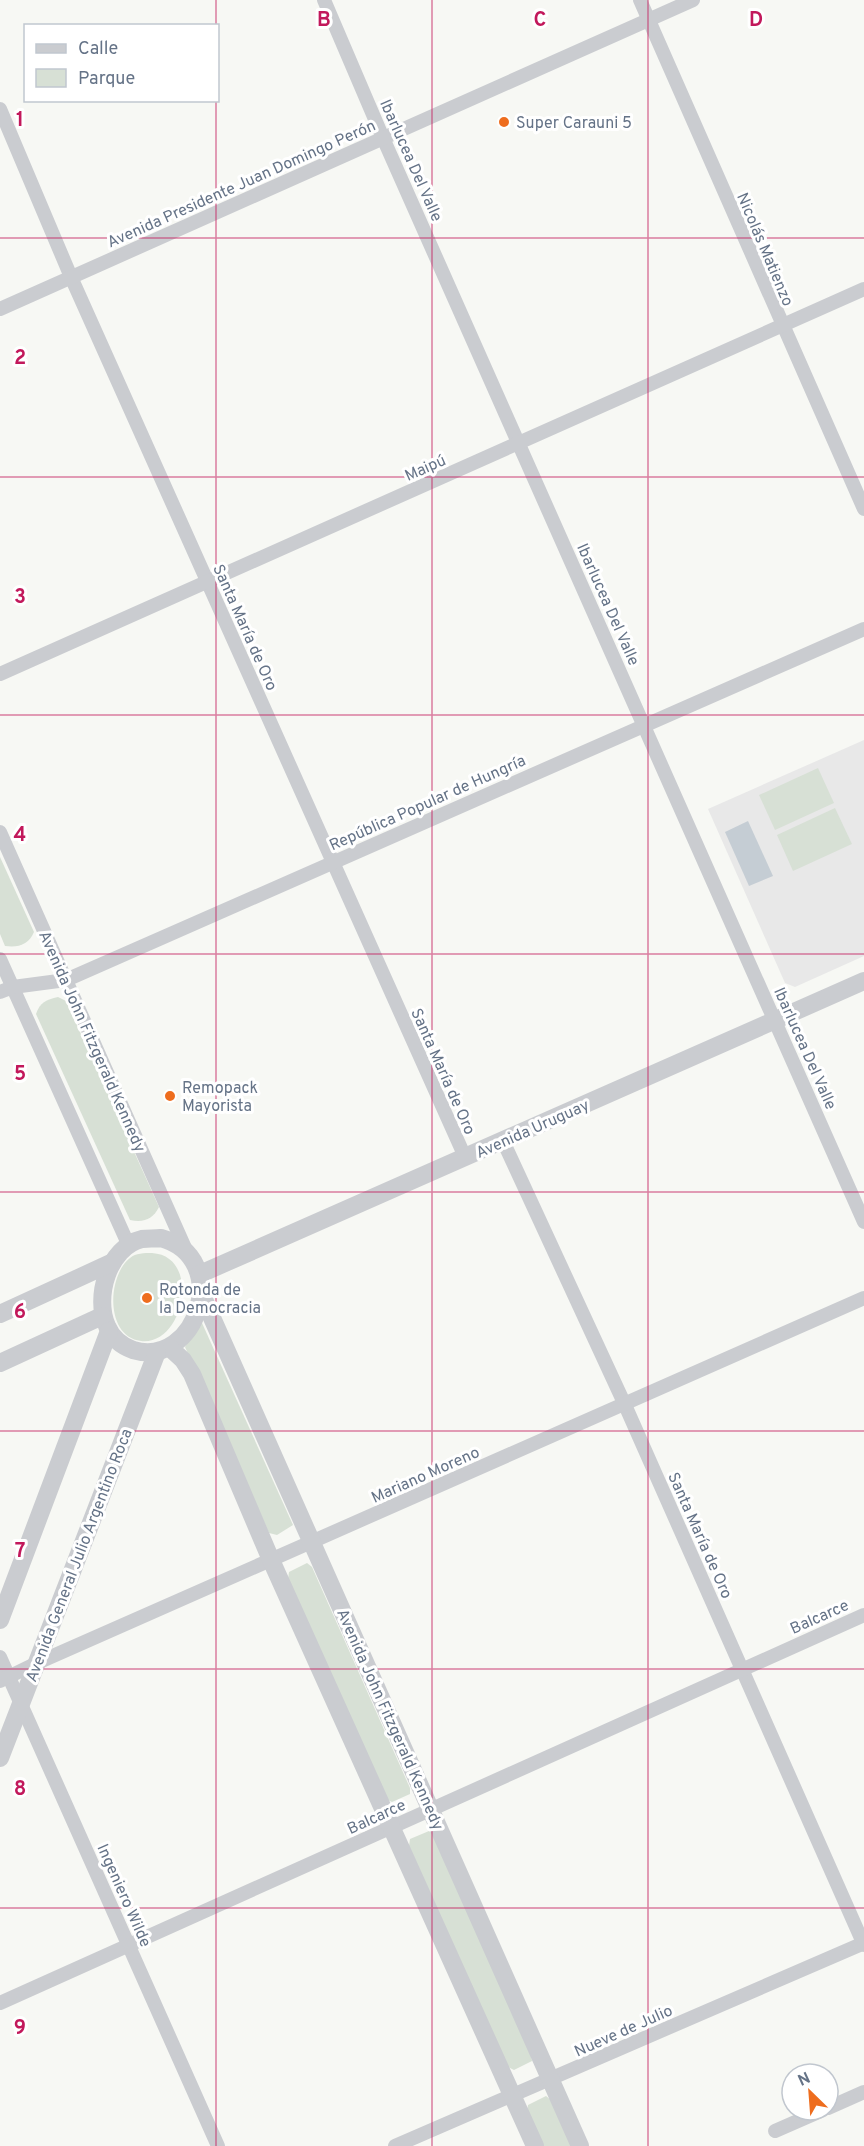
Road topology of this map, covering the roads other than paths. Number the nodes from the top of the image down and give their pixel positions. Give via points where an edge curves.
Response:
1 (324, 0) edge
2 (640, 0) edge
3 (693, 0) edge
4 (649, 20) junction
5 (0, 109) edge
6 (383, 138) junction
7 (71, 277) junction
8 (864, 289) edge
9 (0, 309) edge
10 (782, 326) junction
11 (519, 443) junction
12 (864, 509) edge
13 (208, 582) junction
14 (864, 629) edge
15 (0, 674) edge
16 (644, 726) junction
17 (0, 832) edge
18 (332, 861) junction
19 (0, 959) edge
20 (66, 980) junction
21 (864, 981) edge
22 (6, 990) edge
23 (776, 1020) junction
24 (504, 1141) junction
25 (465, 1157) junction
26 (864, 1222) edge
27 (129, 1245) junction
28 (186, 1250) junction
29 (113, 1262) junction
30 (200, 1274) junction
31 (201, 1293) junction
32 (864, 1298) edge
33 (0, 1314) edge
34 (106, 1324) junction
35 (163, 1350) junction
36 (0, 1363) edge
37 (625, 1405) junction
38 (312, 1541) junction
39 (271, 1560) junction
40 (864, 1615) edge
41 (0, 1620) edge
42 (0, 1657) edge
43 (37, 1663) junction
44 (742, 1668) junction
45 (4, 1679) edge
46 (20, 1704) junction
47 (0, 1758) edge
48 (430, 1808) junction
49 (392, 1826) junction
50 (864, 1944) edge
51 (130, 1945) junction
52 (0, 2003) edge
53 (550, 2080) junction
54 (864, 2092) edge
55 (513, 2096) junction
56 (840, 2103) edge
57 (796, 2122) edge
58 (775, 2131) dead end
59 (218, 2146) edge
60 (395, 2146) edge
61 (536, 2146) edge
62 (580, 2146) edge

1 - 6 street, Ibarlucea Del Valle
2 - 4 street, Nicolás Matienzo
3 - 4 street, Avenida Presidente Juan Domingo Perón
4 - 6 street, Avenida Presidente Juan Domingo Perón
4 - 10 street, Nicolás Matienzo
5 - 7 street, Santa María de Oro
6 - 7 street, Avenida Presidente Juan Domingo Perón
6 - 11 street, Ibarlucea Del Valle
7 - 9 street, Avenida Presidente Juan Domingo Perón
7 - 13 street, Santa María de Oro
8 - 10 street, Maipú
10 - 11 street, Maipú
10 - 12 street, Nicolás Matienzo
11 - 13 street, Maipú
11 - 16 street, Ibarlucea Del Valle
13 - 15 street, Maipú
13 - 18 street, Santa María de Oro
14 - 16 street, República Popular de Hungría
16 - 18 street, República Popular de Hungría
16 - 23 street, Ibarlucea Del Valle
17 - 20 street, Avenida John Fitzgerald Kennedy
18 - 20 street, República Popular de Hungría
18 - 25 street, Santa María de Oro
19 - 22 street
20 - 22 street, República Popular de Hungría
20 - 28 street, Avenida John Fitzgerald Kennedy
21 - 23 street, Avenida Uruguay
22 - 27 street
23 - 24 street, Avenida Uruguay
23 - 26 street, Ibarlucea Del Valle
24 - 25 street, Avenida Uruguay
24 - 37 street, Santa María de Oro
25 - 30 street, Avenida Uruguay
27 - 28 street via 142,1239 161,1238
27 - 29 street
28 - 30 street
29 - 33 street
29 - 34 street via 103,1293
30 - 31 street
31 - 35 street via 188,1331
31 - 38 street, Avenida John Fitzgerald Kennedy
32 - 37 street, Mariano Moreno
34 - 35 street via 117,1341 128,1348 142,1353
34 - 36 street
34 - 41 street
35 - 39 street via 183,1360 192,1374
35 - 43 street, Avenida General Julio Argentino Roca
37 - 38 street, Mariano Moreno
37 - 44 street, Santa María de Oro
38 - 39 street, Mariano Moreno
38 - 48 street, Avenida John Fitzgerald Kennedy
39 - 43 street, Mariano Moreno
39 - 49 street
40 - 44 street, Balcarce
42 - 45 street, Ingeniero Wilde
43 - 45 street, Mariano Moreno
43 - 46 street, Avenida General Julio Argentino Roca
44 - 48 street, Balcarce
44 - 50 street, Santa María de Oro
45 - 46 street, Ingeniero Wilde
46 - 47 street, Avenida General Julio Argentino Roca
46 - 51 street, Ingeniero Wilde
48 - 49 street, Balcarce
48 - 53 street, Avenida John Fitzgerald Kennedy
49 - 51 street, Balcarce
49 - 55 street
50 - 53 street, Nueve de Julio
51 - 52 street, Balcarce
51 - 59 street, Ingeniero Wilde
53 - 55 street, Nueve de Julio
53 - 62 street, Avenida John Fitzgerald Kennedy
54 - 56 street
55 - 60 street, Nueve de Julio
55 - 61 street
57 - 58 street

